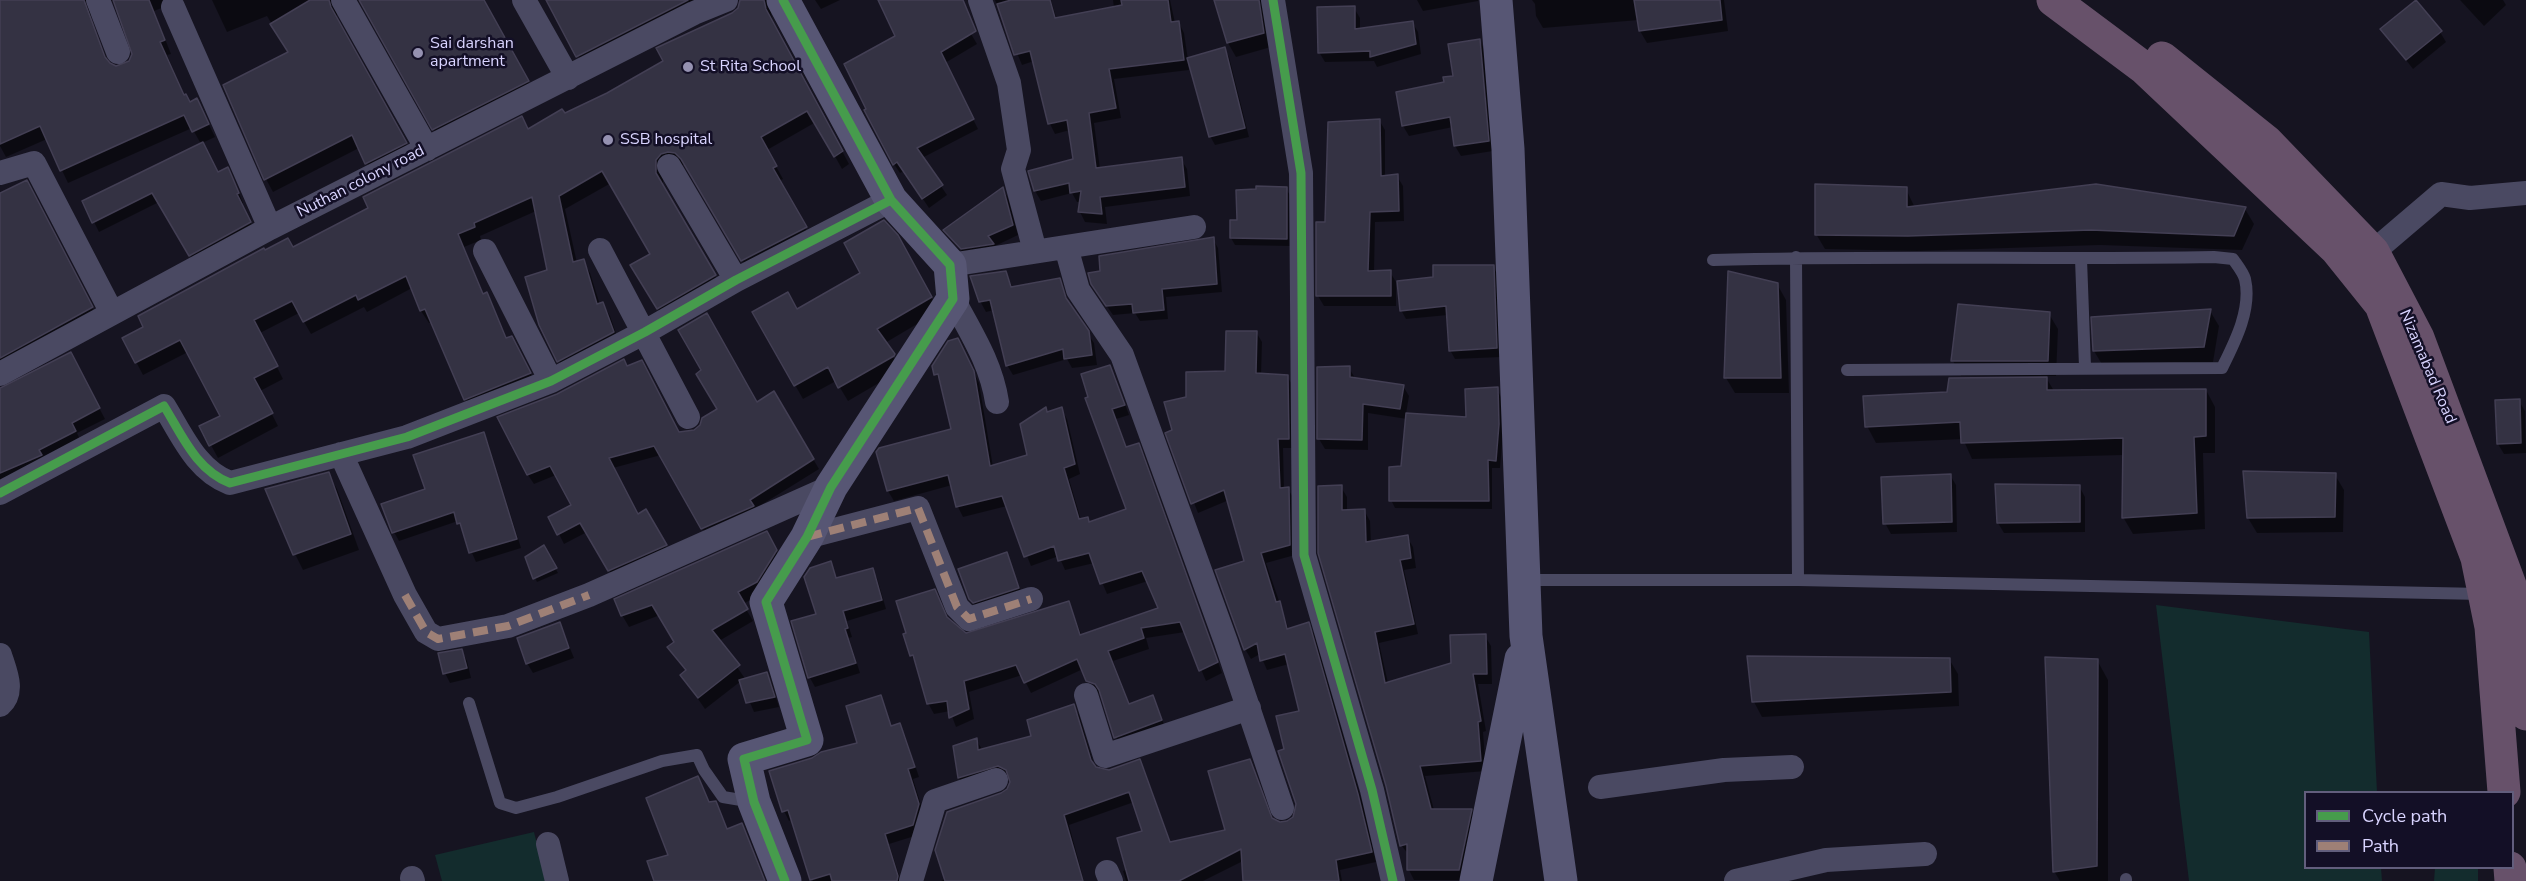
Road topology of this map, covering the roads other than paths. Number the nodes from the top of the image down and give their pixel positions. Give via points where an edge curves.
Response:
1 (98, 0) edge
2 (343, 0) edge
3 (524, 0) edge
4 (726, 0) edge
5 (783, 0) edge
6 (980, 0) edge
7 (1274, 0) edge
8 (1496, 0) edge
9 (2053, 0) edge
10 (2090, 0) edge
11 (691, 6) edge
12 (173, 7) dead end
13 (118, 52) dead end
14 (568, 78) junction
15 (427, 149) junction
16 (669, 166) dead end
17 (0, 173) edge
18 (2526, 193) edge
19 (891, 200) junction
20 (1194, 227) dead end
21 (270, 228) junction
22 (1066, 247) junction
23 (600, 250) dead end
24 (485, 251) dead end
25 (1035, 251) junction
26 (2373, 252) junction
27 (1796, 257) junction
28 (2081, 259) junction
29 (1713, 260) dead end
30 (950, 265) junction
31 (736, 280) junction
32 (953, 299) junction
33 (112, 313) junction
34 (645, 332) junction
35 (2085, 367) junction
36 (1847, 370) dead end
37 (0, 374) edge
38 (551, 381) junction
39 (997, 402) dead end
40 (688, 417) dead end
41 (341, 454) junction
42 (831, 487) junction
43 (0, 492) edge
44 (807, 537) junction
45 (1523, 580) junction
46 (1798, 580) junction
47 (2507, 595) edge
48 (1031, 599) dead end
49 (1526, 636) junction
50 (0, 655) edge
51 (1086, 695) dead end
52 (469, 703) dead end
53 (0, 705) edge
54 (1249, 708) junction
55 (2526, 714) edge
56 (1792, 766) dead end
57 (996, 780) dead end
58 (1600, 787) dead end
59 (2504, 791) edge
60 (754, 802) junction
61 (1282, 808) dead end
62 (548, 844) dead end
63 (1924, 854) dead end
64 (557, 881) edge
65 (785, 881) edge
66 (911, 881) edge
67 (1393, 881) edge
68 (1476, 881) edge
69 (1561, 881) edge
70 (1736, 881) edge

1 - 13 street
2 - 15 street
3 - 14 street
4 - 11 street, Nuthan colony road
5 - 19 street
6 - 25 street via 1009,83 1019,150 1012,169
7 - 67 street via 1301,173 1304,555 1372,790
8 - 45 street via 1508,149
9 - 47 highway via 2144,68 2336,249 2381,305 2477,558
10 - 26 highway, Nizamabad Road via 2267,142
11 - 14 street, Nuthan colony road
12 - 21 street
14 - 15 street, Nuthan colony road
15 - 21 street, Nuthan colony road
16 - 31 street
17 - 33 street via 34,163
18 - 26 street via 2470,198 2441,194
19 - 30 street
19 - 31 street
20 - 22 street
21 - 33 street, Nuthan colony road
22 - 25 street
22 - 54 street via 1078,290 1122,355
23 - 34 street
24 - 38 street
25 - 30 street
26 - 47 highway, Nizamabad Road via 2418,338
27 - 28 lane
27 - 29 lane
27 - 46 lane
28 - 35 lane
28 - 35 lane via 2233,259 2245,276 2247,297 2236,339 2222,368
30 - 32 street
31 - 34 street
32 - 39 street via 984,355
32 - 42 street
33 - 37 street, Nuthan colony road
34 - 38 street
34 - 40 street
35 - 36 lane
38 - 41 street via 407,437
41 - 42 street via 405,595 426,632 438,639 508,626 589,595
41 - 43 street via 230,483 201,466 164,406
42 - 44 street
44 - 48 street via 918,508 957,607 969,619
44 - 60 street via 766,602 807,740 744,759
45 - 46 lane
45 - 49 street
46 - 47 lane
47 - 55 highway, Nizamabad Road
47 - 59 highway via 2491,627
49 - 68 street
49 - 69 street
50 - 53 street via 9,688
51 - 54 street via 1105,756
52 - 60 lane via 500,803 516,808 662,761 697,755 723,797
54 - 61 street
56 - 58 street via 1724,770
57 - 66 street via 935,801
60 - 65 street
62 - 64 street
63 - 70 street via 1826,860

